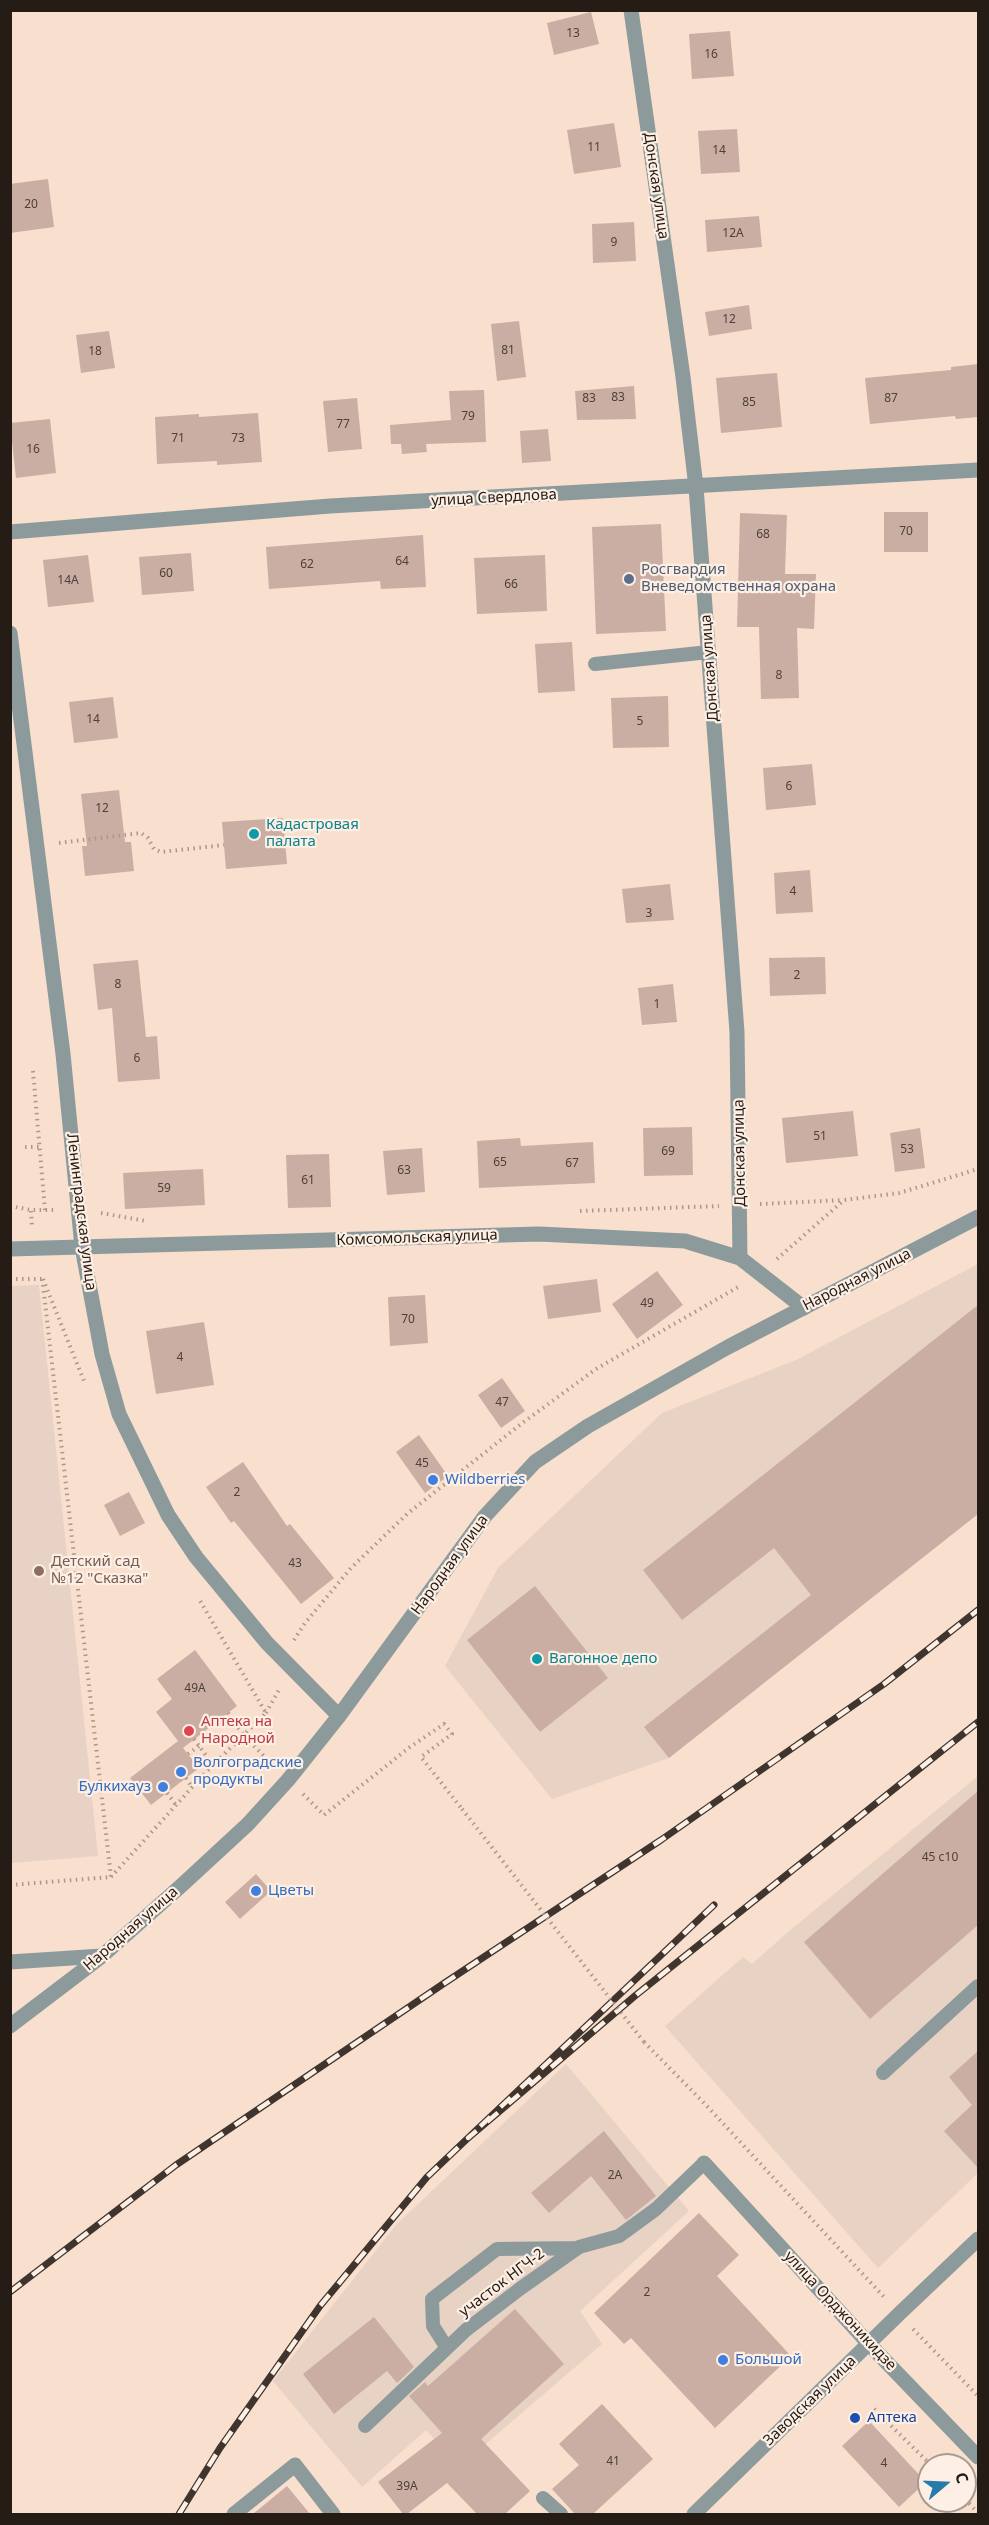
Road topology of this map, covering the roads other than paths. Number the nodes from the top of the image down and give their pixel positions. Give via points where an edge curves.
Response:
1 (631, 10) edge
2 (978, 470) edge
3 (696, 487) junction
4 (10, 532) edge
5 (10, 633) edge
6 (709, 652) junction
7 (595, 664) dead end
8 (978, 1217) edge
9 (82, 1247) junction
10 (10, 1249) edge
11 (740, 1258) junction
12 (804, 1308) junction
13 (339, 1716) junction
14 (102, 1956) junction
15 (10, 1962) edge
16 (978, 1986) edge
17 (10, 2026) edge
18 (883, 2073) dead end
19 (704, 2163) joint
20 (978, 2239) edge
21 (579, 2247) junction
22 (869, 2344) junction
23 (447, 2348) junction
24 (365, 2426) dead end
25 (978, 2457) edge
26 (543, 2498) dead end
27 (234, 2514) edge
28 (333, 2514) edge
29 (561, 2514) edge
30 (694, 2514) edge

1 - 3 street, Донская улица
2 - 3 street, улица Свердлова
3 - 4 street, улица Свердлова via 330,506
3 - 6 street, Донская улица
5 - 9 street, Ленинградская улица via 63,1054
6 - 7 lane
6 - 11 street, Донская улица via 737,1032
8 - 12 street, Народная улица
9 - 10 street, Комсомольская улица
9 - 11 street, Комсомольская улица via 539,1234 685,1241
9 - 13 street, Ленинградская улица via 102,1354 119,1414 168,1515 232,1602
11 - 12 street, Комсомольская улица
12 - 13 street, Народная улица via 598,1420 536,1462 485,1516
13 - 14 street, Народная улица via 248,1824
14 - 15 street
14 - 17 street, Народная улица
16 - 18 lane
19 - 21 lane, участок НГЧ-2 via 656,2209 619,2236
19 - 22 street, улица Орджоникидзе
20 - 22 street, Заводская улица
21 - 23 lane, участок НГЧ-2
21 - 23 lane, участок НГЧ-2 via 497,2248 432,2299 433,2326
22 - 25 street, улица Орджоникидзе
22 - 30 street, Заводская улица
23 - 24 lane, участок НГЧ-2
26 - 29 lane
27 - 28 street via 295,2464

